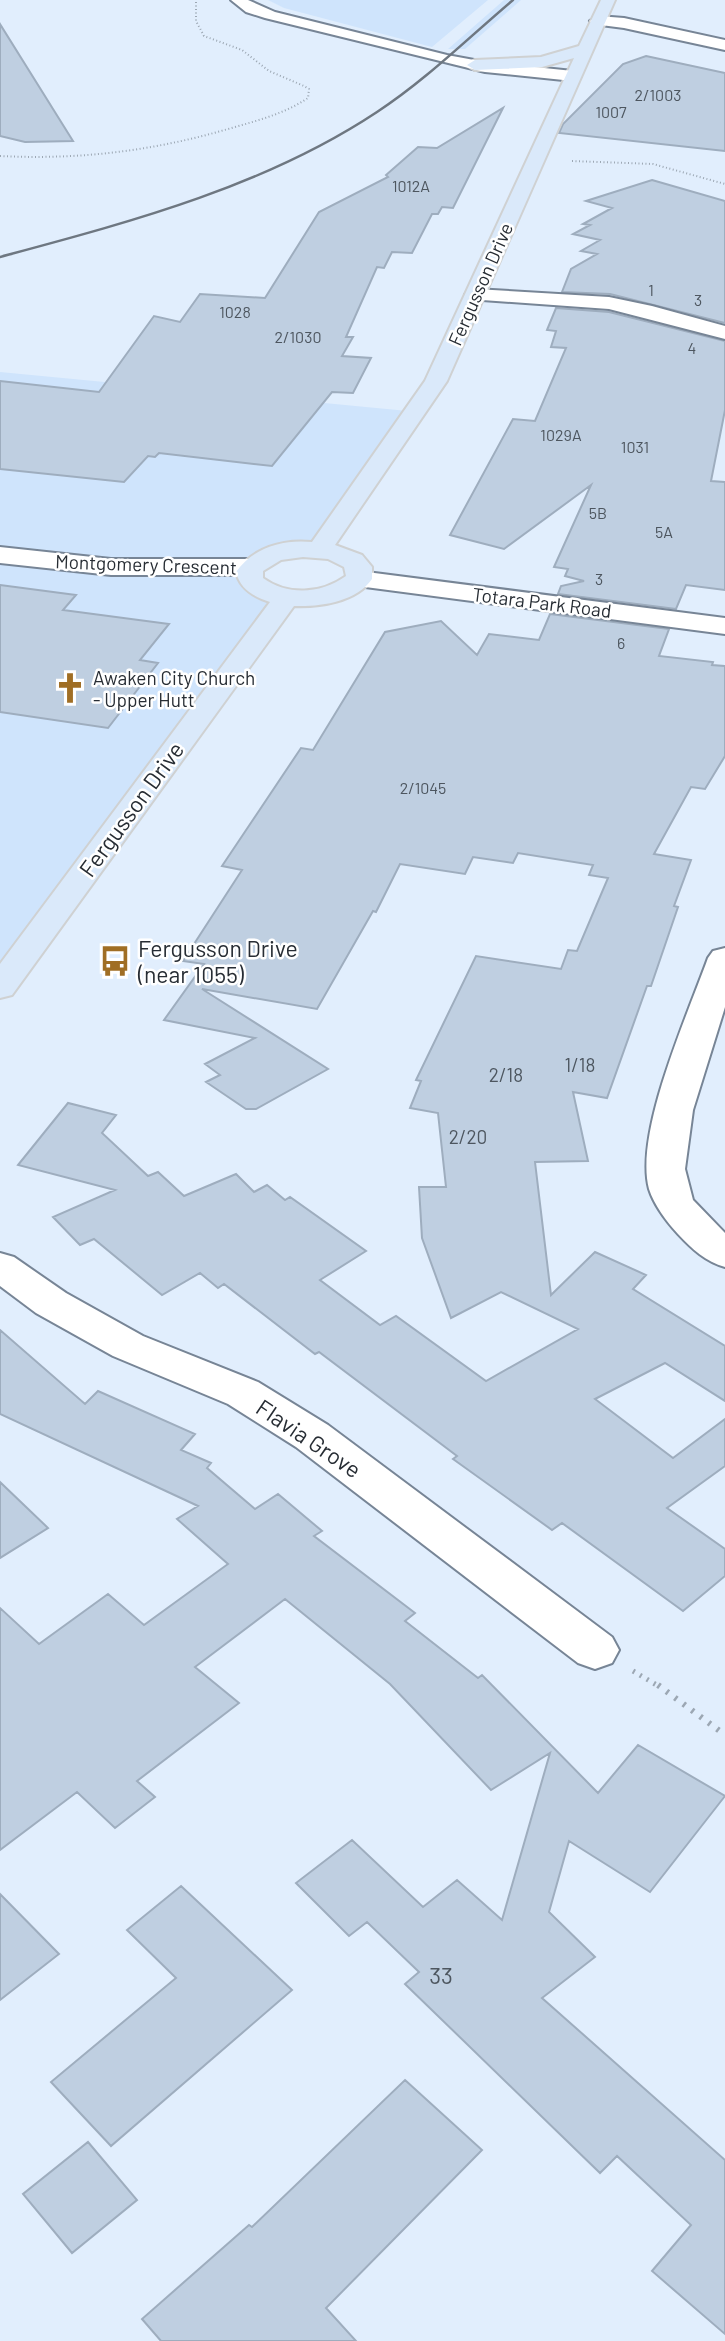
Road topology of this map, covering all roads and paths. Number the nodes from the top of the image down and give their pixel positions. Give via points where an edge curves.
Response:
1 (196, 0) edge
2 (238, 0) edge
3 (608, 0) edge
4 (598, 21) junction
5 (725, 45) edge
6 (584, 50) junction
7 (480, 66) junction
8 (505, 75) junction
9 (571, 78) junction
10 (559, 108) junction
11 (0, 156) edge
12 (536, 159) junction
13 (725, 184) edge
14 (475, 295) junction
15 (725, 333) edge
16 (319, 550) junction
17 (0, 555) edge
18 (251, 568) junction
19 (359, 579) junction
20 (287, 597) junction
21 (725, 626) edge
22 (725, 958) edge
23 (0, 988) edge
24 (725, 1254) edge
25 (0, 1266) edge
26 (595, 1650) joint
27 (725, 1735) edge

1 - 11 path via 197,26 202,34 251,55 268,71 301,83 309,89 308,97 280,113 136,152
2 - 7 street via 270,15
3 - 4 main road, Fergusson Drive
4 - 5 street
4 - 6 main road, Fergusson Drive
6 - 7 main road via 542,62
6 - 9 main road, Fergusson Drive
7 - 8 street
7 - 9 street
8 - 9 street
8 - 10 main road
9 - 10 main road, Fergusson Drive
10 - 12 main road, Fergusson Drive
12 - 13 path via 653,164
12 - 14 main road, Fergusson Drive
14 - 15 street via 609,303
14 - 16 main road, Fergusson Drive via 430,392
16 - 18 main road via 283,551
16 - 19 main road via 353,561 359,567
17 - 18 street, Montgomery Crescent via 111,567
18 - 20 main road via 249,576 256,586
19 - 20 main road via 339,592
19 - 21 street, Totara Park Road
20 - 23 main road, Fergusson Drive
22 - 24 street via 666,1148 668,1188 687,1219
25 - 26 street, Flavia Grove via 51,1303 128,1346 243,1394 312,1436
26 - 27 path via 654,1682

